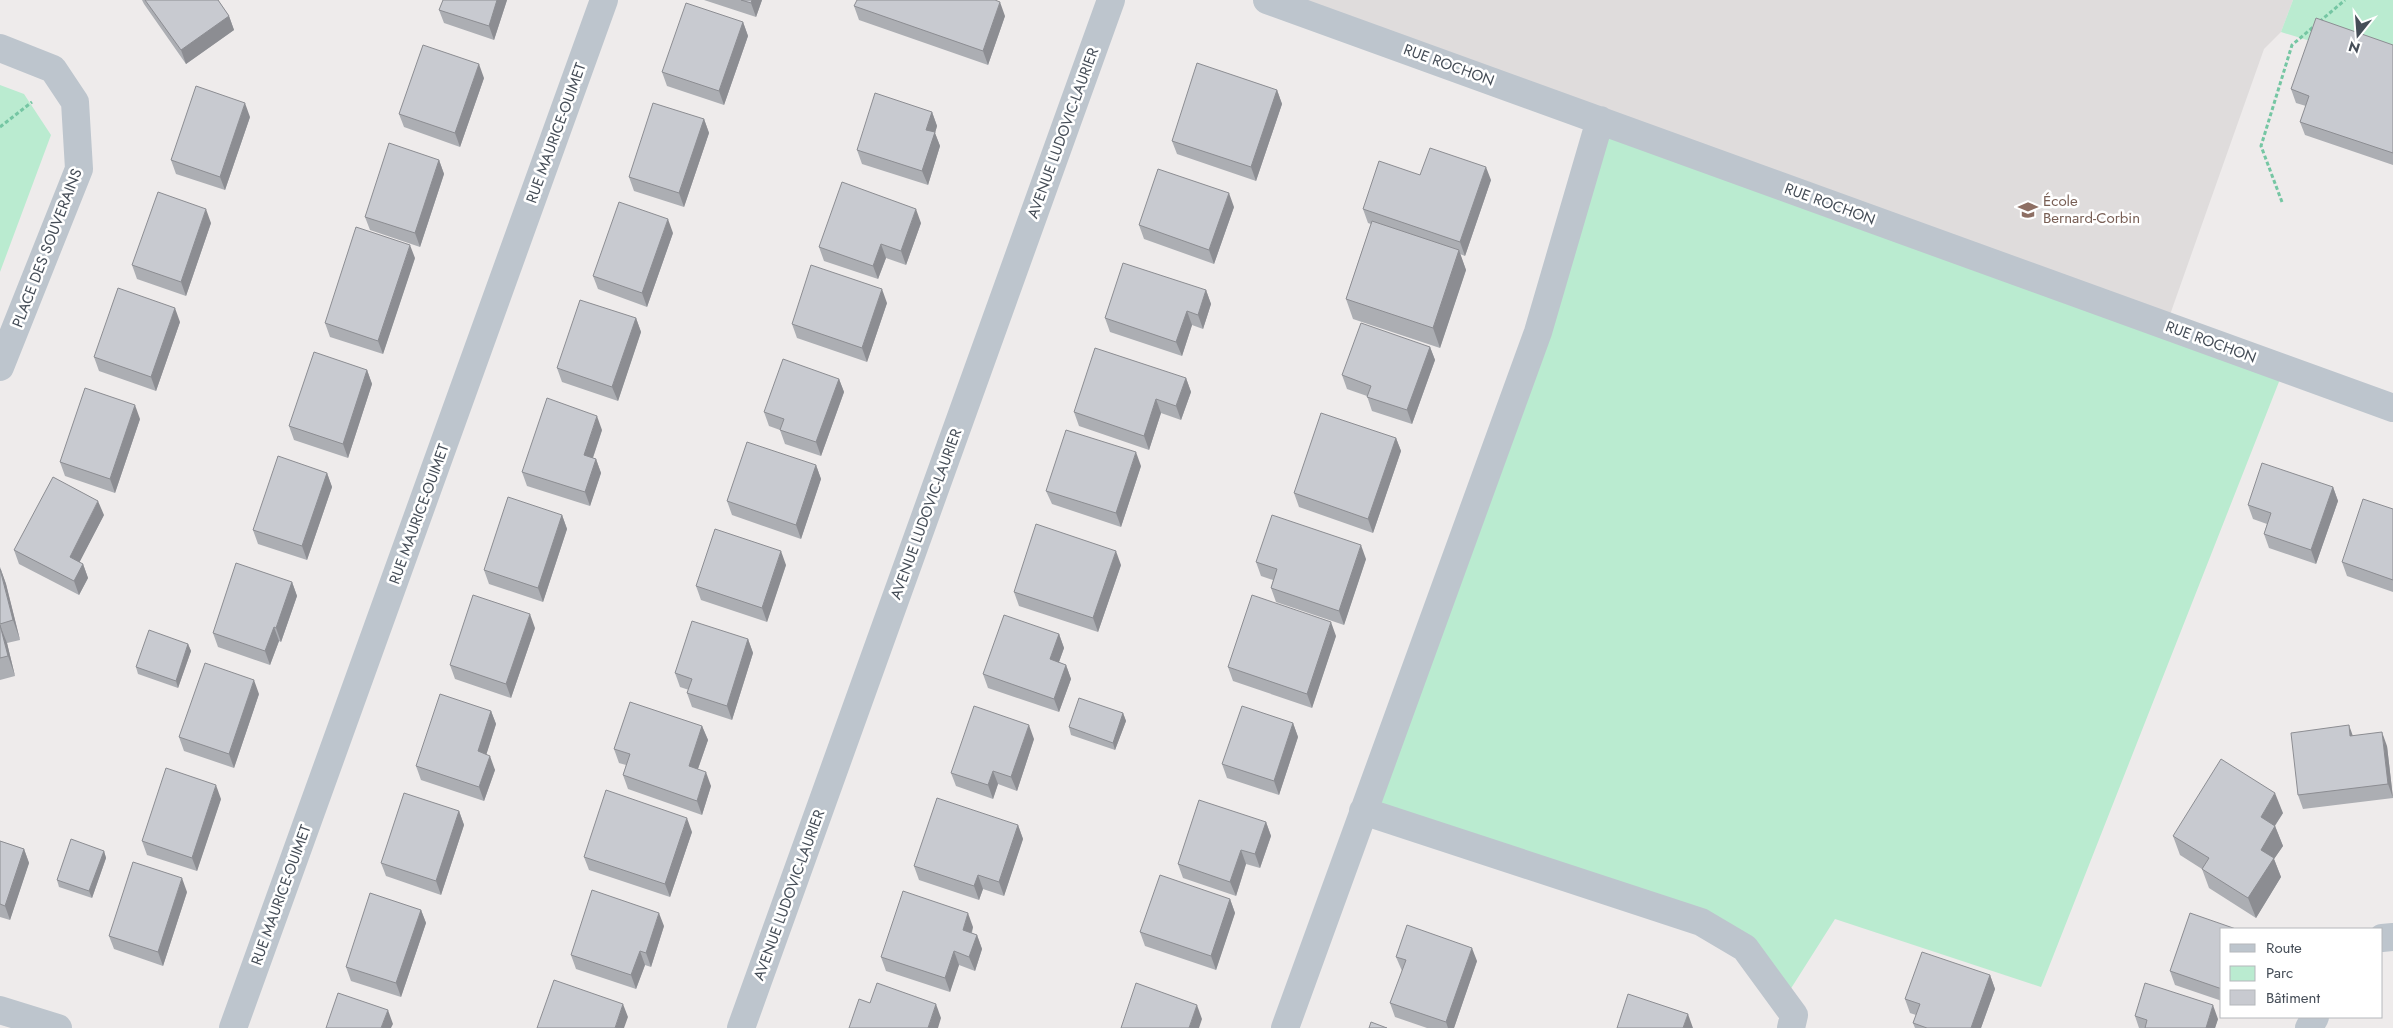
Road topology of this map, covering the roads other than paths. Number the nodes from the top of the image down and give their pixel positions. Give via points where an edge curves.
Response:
1 (604, 0) edge
2 (1111, 0) edge
3 (1267, 0) edge
4 (0, 48) edge
5 (1600, 120) junction
6 (0, 367) edge
7 (2393, 408) edge
8 (1363, 811) junction
9 (0, 1010) edge
10 (58, 1028) edge
11 (233, 1028) edge
12 (741, 1028) edge
13 (1285, 1028) edge
14 (1791, 1028) edge

1 - 11 street, RUE MAURICE-OUIMET
2 - 12 street, AVENUE LUDOVIC-LAURIER
3 - 5 street, RUE ROCHON
4 - 6 street, PLACE DES SOUVERAINS via 53,69 75,102 79,169
5 - 7 street, RUE ROCHON
5 - 8 street via 1538,332
8 - 13 street
8 - 14 street via 1701,922 1744,948 1794,1016
9 - 10 street

